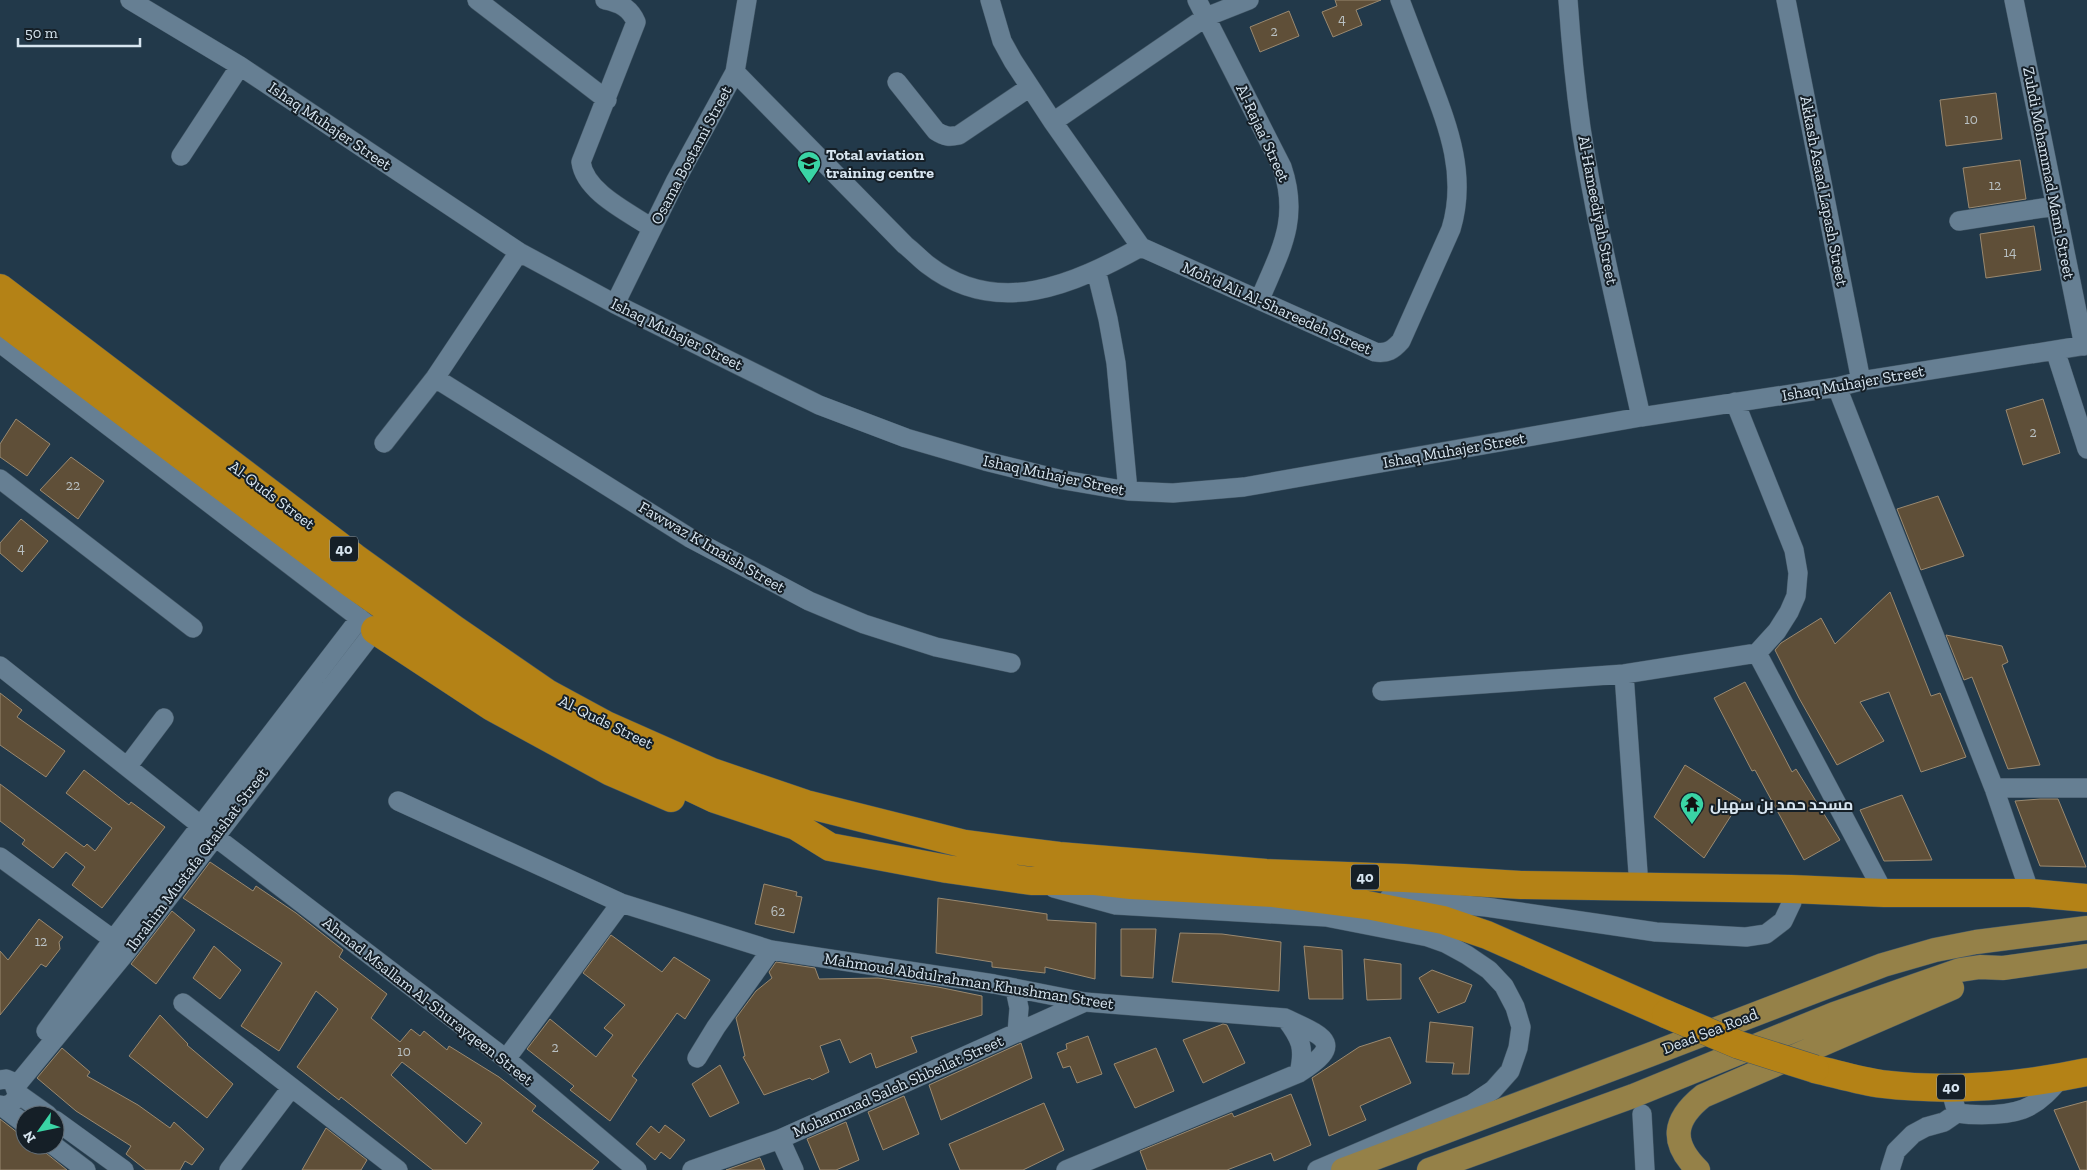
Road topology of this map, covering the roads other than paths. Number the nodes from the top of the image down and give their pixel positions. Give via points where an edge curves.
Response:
1 (130, 0) edge
2 (477, 0) edge
3 (605, 0) edge
4 (747, 0) edge
5 (990, 0) edge
6 (1197, 0) edge
7 (1249, 0) edge
8 (1400, 0) edge
9 (1568, 0) edge
10 (1786, 0) edge
11 (2014, 0) edge
12 (1206, 17) junction
13 (240, 66) junction
14 (735, 72) junction
15 (897, 82) dead end
16 (1030, 87) junction
17 (607, 100) junction
18 (1053, 122) junction
19 (181, 156) dead end
20 (2056, 206) junction
21 (1959, 221) dead end
22 (652, 228) junction
23 (1141, 247) junction
24 (519, 252) junction
25 (1096, 270) junction
26 (0, 288) edge
27 (1260, 299) junction
28 (615, 304) junction
29 (0, 319) edge
30 (0, 343) edge
31 (2085, 345) edge
32 (2055, 350) junction
33 (435, 378) junction
34 (1861, 381) junction
35 (1837, 387) junction
36 (1736, 402) junction
37 (1641, 418) junction
38 (384, 443) dead end
39 (2087, 449) edge
40 (2, 485) edge
41 (1128, 490) junction
42 (368, 624) junction
43 (193, 628) dead end
44 (1757, 653) junction
45 (1011, 663) dead end
46 (0, 666) edge
47 (1624, 674) junction
48 (1382, 691) dead end
49 (164, 718) dead end
50 (127, 768) junction
51 (1994, 788) junction
52 (2087, 788) edge
53 (398, 801) dead end
54 (208, 831) junction
55 (830, 847) junction
56 (0, 857) edge
57 (1031, 882) junction
58 (1638, 887) junction
59 (1791, 889) junction
60 (1884, 893) junction
61 (2030, 893) junction
62 (1310, 898) junction
63 (2087, 898) edge
64 (621, 903) junction
65 (2087, 928) edge
66 (121, 945) junction
67 (771, 950) junction
68 (2087, 956) edge
69 (2003, 968) junction
70 (1015, 989) junction
71 (1085, 1002) junction
72 (183, 1003) dead end
73 (1017, 1033) junction
74 (1649, 1055) junction
75 (697, 1058) dead end
76 (506, 1060) junction
77 (2074, 1074) edge
78 (11, 1085) edge
79 (1950, 1087) junction
80 (291, 1088) junction
81 (0, 1105) edge
82 (36, 1105) edge
83 (1638, 1105) junction
84 (1957, 1113) junction
85 (15, 1116) edge
86 (65, 1127) edge
87 (780, 1139) junction
88 (65, 1154) edge
89 (86, 1170) edge
90 (124, 1170) edge
91 (228, 1170) edge
92 (398, 1170) edge
93 (637, 1170) edge
94 (692, 1170) edge
95 (794, 1170) edge
96 (1066, 1170) edge
97 (1317, 1170) edge
98 (1342, 1170) edge
99 (1429, 1170) edge
100 (1645, 1170) edge
101 (1698, 1170) edge
102 (1890, 1170) edge

1 - 13 street, Ishaq Muhajer Street
2 - 17 street
3 - 17 street via 622,5 636,22
4 - 14 street, Osama Bostami Street
5 - 16 street via 1002,40
6 - 12 street, Al-Rajaa‘ Street
7 - 12 street
8 - 27 street, Moh'd Ali Al-Shareedeh Street via 1449,129 1458,184 1451,229 1401,342 1390,352 1375,352
9 - 37 street, Al-Hameediyah Street via 1582,129
10 - 34 street, Akkash Asaad Lapash Street
11 - 20 street, Zuhdi Mohammad Mami Street
12 - 18 street
12 - 27 street, Al-Rajaa‘ Street via 1288,184 1288,227
13 - 19 street
13 - 24 street, Ishaq Muhajer Street
14 - 22 street, Osama Bostami Street
14 - 25 street via 905,245 929,266 957,282 986,292 1016,294 1056,286
15 - 16 street via 936,131 950,137 959,135
16 - 18 street
17 - 22 street via 581,162 582,170 596,189
18 - 23 street
20 - 21 street
20 - 31 street, Zuhdi Mohammad Mami Street
22 - 28 street, Osama Bostami Street
23 - 25 street
23 - 27 street, Moh'd Ali Al-Shareedeh Street
24 - 28 street, Ishaq Muhajer Street
24 - 33 street
25 - 41 street via 1116,363
26 - 58 highway, Al-Quds Street / 40 via 354,557 539,687 606,725 712,772 806,804 965,844 1059,856 1266,873
28 - 41 street, Ishaq Muhajer Street via 819,405 906,438 1058,479
29 - 55 highway, Al-Quds Street / 40 via 352,584 538,712 714,799 796,826
30 - 42 street
31 - 32 street, Ishaq Muhajer Street
32 - 34 street, Ishaq Muhajer Street
32 - 39 street
33 - 38 street
33 - 45 street, Fawwaz K Imaish Street via 690,538 808,601 864,624 936,647
34 - 35 street, Ishaq Muhajer Street
35 - 36 street, Ishaq Muhajer Street
35 - 51 street
36 - 37 street, Ishaq Muhajer Street
36 - 44 street via 1794,550 1798,573 1796,596 1790,612
37 - 41 street, Ishaq Muhajer Street via 1244,487 1173,493
40 - 43 street
42 - 54 street, Ibrahim Mustafa Qtaishat Street
42 - 55 highway via 492,707 611,772 711,815 806,850
44 - 47 street
44 - 60 street
46 - 50 street, Ahmad Msallam Al-Shurayqeen Street
47 - 48 street
47 - 58 street
49 - 50 street
50 - 54 street, Ahmad Msallam Al-Shurayqeen Street
51 - 52 street
51 - 61 street
53 - 64 street, Mahmoud Abdulrahman Khushman Street
54 - 66 street, Ibrahim Mustafa Qtaishat Street
54 - 76 street, Ahmad Msallam Al-Shurayqeen Street
55 - 57 highway, 40
56 - 66 street
57 - 62 highway, 40 via 1095,881
57 - 97 street via 1116,905 1326,917 1428,937 1445,943 1489,970 1504,986 1521,1026 1510,1071 1493,1090 1472,1104
58 - 59 highway, 40
59 - 60 highway, 40
59 - 62 street via 1792,902 1783,921 1766,934 1746,937 1622,928 1452,903 1359,895
60 - 61 highway, 40
61 - 63 highway, 40
62 - 79 highway, 40, bridge via 1390,908 1487,934 1739,1045 1815,1069 1880,1084
64 - 67 street, Mahmoud Abdulrahman Khushman Street
64 - 76 street
65 - 74 main road, Dead Sea Road via 1976,942 1883,965
66 - 78 street, Ibrahim Mustafa Qtaishat Street
67 - 70 street, Mahmoud Abdulrahman Khushman Street
67 - 75 street
68 - 69 main road
69 - 83 main road via 1980,966 1960,970 1834,1014
69 - 101 main road via 1703,1096 1683,1116 1679,1130 1679,1143
70 - 71 street, Mahmoud Abdulrahman Khushman Street
70 - 73 street, Mohammad Saleh Shbeilat Street via 1019,1008
71 - 73 street, Mohammad Saleh Shbeilat Street
71 - 96 street, Mahmoud Abdulrahman Khushman Street via 1286,1018 1302,1046 1302,1059 1299,1073
72 - 80 street
73 - 87 street, Mohammad Saleh Shbeilat Street
74 - 83 main road
74 - 98 main road, Dead Sea Road
76 - 93 street, Ahmad Msallam Al-Shurayqeen Street
77 - 79 highway, 40 via 1995,1086
77 - 84 street via 2021,1111 1974,1115
78 - 81 street via 15,1100
78 - 82 street
79 - 84 street
80 - 91 street
80 - 92 street
81 - 85 street
83 - 99 main road
83 - 100 street
84 - 102 street via 1944,1122 1913,1134 1896,1151
86 - 90 street
87 - 94 street, Mohammad Saleh Shbeilat Street
87 - 95 street, Mohammad Saleh Shbeilat Street
88 - 89 street

